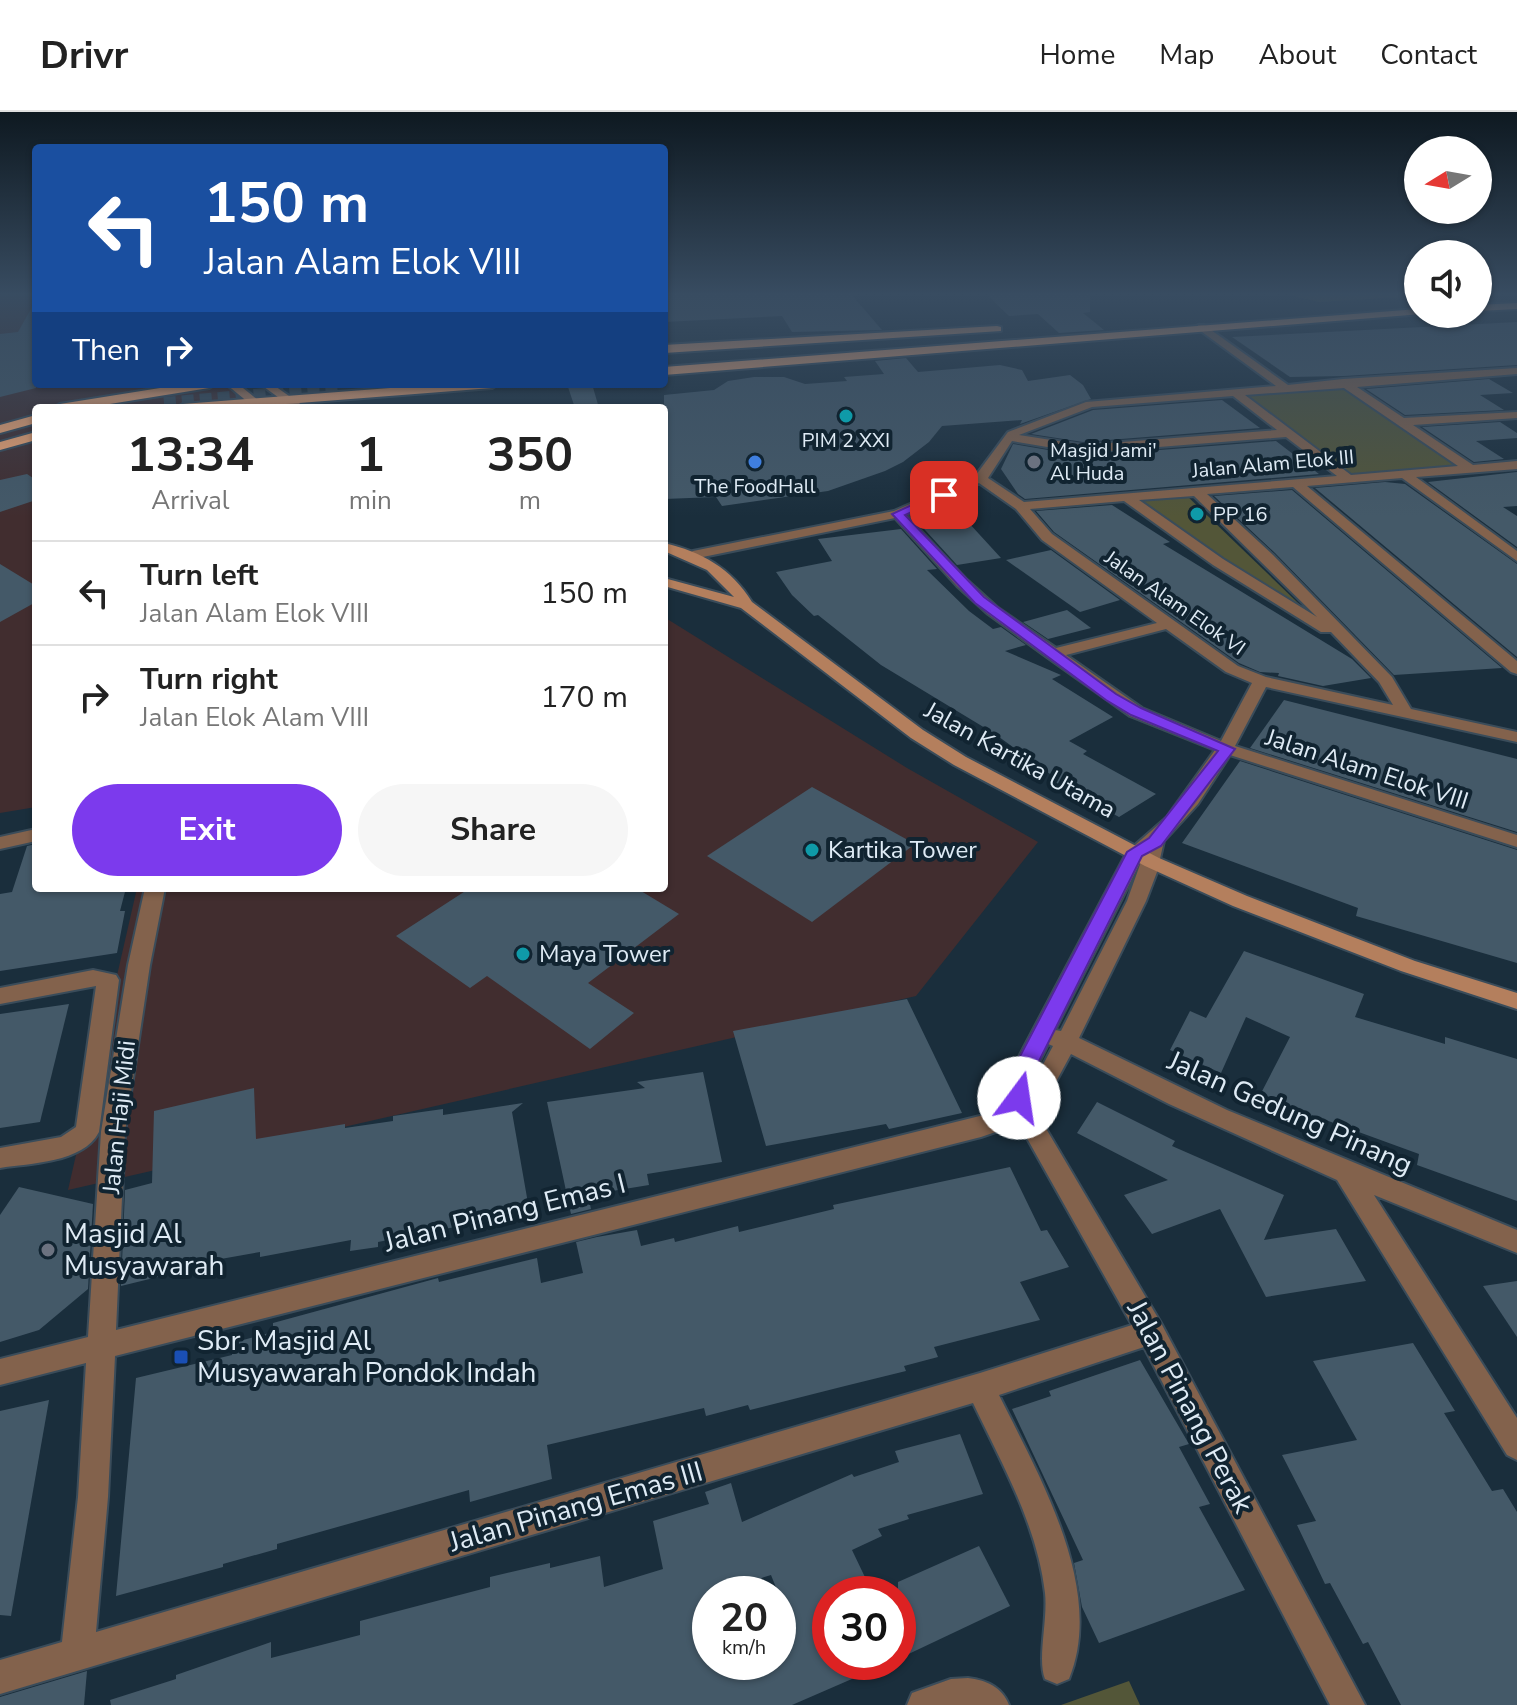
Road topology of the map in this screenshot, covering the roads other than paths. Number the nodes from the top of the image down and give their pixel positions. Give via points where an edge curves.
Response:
1 (692, 368) edge
2 (1258, 368) edge
3 (668, 371) edge
4 (1517, 371) edge
5 (1343, 382) junction
6 (1284, 387) junction
7 (175, 388) joint
8 (236, 388) edge
9 (271, 388) edge
10 (316, 388) edge
11 (360, 388) edge
12 (414, 388) edge
13 (1233, 391) junction
14 (337, 392) junction
15 (159, 394) edge
16 (116, 397) junction
17 (80, 404) edge
18 (106, 404) edge
19 (138, 404) edge
20 (192, 404) edge
21 (257, 404) edge
22 (294, 404) edge
23 (1517, 415) edge
24 (32, 417) edge
25 (32, 417) edge
26 (0, 422) edge
27 (1401, 422) junction
28 (0, 429) edge
29 (32, 430) edge
30 (1289, 433) junction
31 (32, 437) edge
32 (1008, 437) junction
33 (0, 439) edge
34 (0, 446) edge
35 (1516, 466) edge
36 (1469, 468) junction
37 (1404, 474) junction
38 (980, 478) junction
39 (1347, 478) junction
40 (1296, 483) junction
41 (1196, 491) junction
42 (1126, 497) junction
43 (1021, 506) junction
44 (898, 514) junction
45 (668, 549) edge
46 (693, 555) junction
47 (1517, 557) edge
48 (713, 566) junction
49 (669, 583) edge
50 (746, 605) junction
51 (1169, 624) junction
52 (1343, 638) junction
53 (1052, 654) junction
54 (1517, 669) edge
55 (1261, 681) junction
56 (1405, 712) junction
57 (1517, 737) edge
58 (1227, 749) junction
59 (32, 836) edge
60 (1517, 841) edge
61 (0, 843) edge
62 (1147, 852) junction
63 (154, 892) edge
64 (0, 996) edge
65 (1517, 1001) edge
66 (1043, 1032) junction
67 (1067, 1042) junction
68 (1025, 1113) junction
69 (0, 1158) edge
70 (1347, 1174) junction
71 (1517, 1242) edge
72 (1151, 1332) junction
73 (101, 1348) junction
74 (0, 1372) edge
75 (980, 1387) junction
76 (1517, 1445) edge
77 (77, 1654) junction
78 (1057, 1667) dead end
79 (0, 1677) edge
80 (924, 1705) edge
81 (992, 1705) edge
82 (1348, 1705) edge

1 - 3 highway
2 - 6 street
4 - 5 street
5 - 6 street
5 - 27 street
6 - 13 street
7 - 16 highway
7 - 20 highway via 203,393 203,399
8 - 21 main road
9 - 22 main road
10 - 14 highway
11 - 14 highway
12 - 14 highway
13 - 30 street
13 - 32 street via 1090,404
14 - 22 highway
15 - 16 highway
15 - 18 highway
15 - 19 highway
16 - 17 highway
23 - 27 street
24 - 26 highway
25 - 28 highway
27 - 36 street
29 - 33 highway
30 - 32 street via 1083,449
30 - 39 street
31 - 34 highway
32 - 38 street
35 - 36 street, Jalan Alam Elok III
36 - 37 street, Jalan Alam Elok III
37 - 39 street, Jalan Alam Elok III
37 - 47 street
38 - 43 street, Jalan Alam Elok VI
38 - 44 street
39 - 40 street, Jalan Alam Elok III
40 - 41 street, Jalan Alam Elok III
40 - 54 street
41 - 42 street, Jalan Alam Elok III
41 - 52 street
42 - 43 street, Jalan Alam Elok III
42 - 52 street via 1218,562
43 - 51 street, Jalan Alam Elok VI via 1047,537
44 - 46 street
44 - 53 street, Jalan Alam Elok VIII via 980,600
45 - 46 main road, Jalan Kartika Utama
46 - 48 main road, Jalan Kartika Utama
48 - 49 main road via 694,580
48 - 50 main road, Jalan Kartika Utama via 738,589
49 - 50 main road, Jalan Kartika Utama
50 - 62 main road, Jalan Kartika Utama via 960,761
51 - 53 street
51 - 55 street, Jalan Alam Elok VI via 1221,662
52 - 56 street via 1386,680
53 - 58 street, Jalan Alam Elok VIII via 1136,712
55 - 56 street, Jalan Alam Elok VI
55 - 58 street, Jalan Pinang Perak
56 - 57 street, Jalan Alam Elok VI
58 - 60 street, Jalan Alam Elok VIII
58 - 62 street, Jalan Pinang Perak
59 - 61 street
62 - 65 main road, Jalan Kartika Utama via 1240,901 1408,966
62 - 66 street, Jalan Pinang Perak
62 - 67 street, Jalan Pinang Perak via 1128,918
63 - 73 street, Jalan Haji Midi via 113,1132
64 - 69 street via 93,978 108,980 87,1132 67,1146
66 - 67 street, Jalan Gedung Pinang
66 - 68 street, Jalan Pinang Perak via 1017,1083
67 - 68 street, Jalan Pinang Perak
67 - 70 street, Jalan Gedung Pinang
68 - 72 street, Jalan Pinang Perak
68 - 73 street, Jalan Pinang Emas I
70 - 71 street, Jalan Gedung Pinang
70 - 76 street
72 - 75 street, Jalan Pinang Emas III
72 - 82 street, Jalan Pinang Perak
73 - 74 street, Jalan Pinang Emas I
73 - 77 street, Jalan Haji Midi
75 - 77 street, Jalan Pinang Emas III
75 - 78 street via 1041,1520 1057,1571 1063,1617
77 - 79 street, Jalan Pinang Emas III
80 - 81 street via 969,1693

